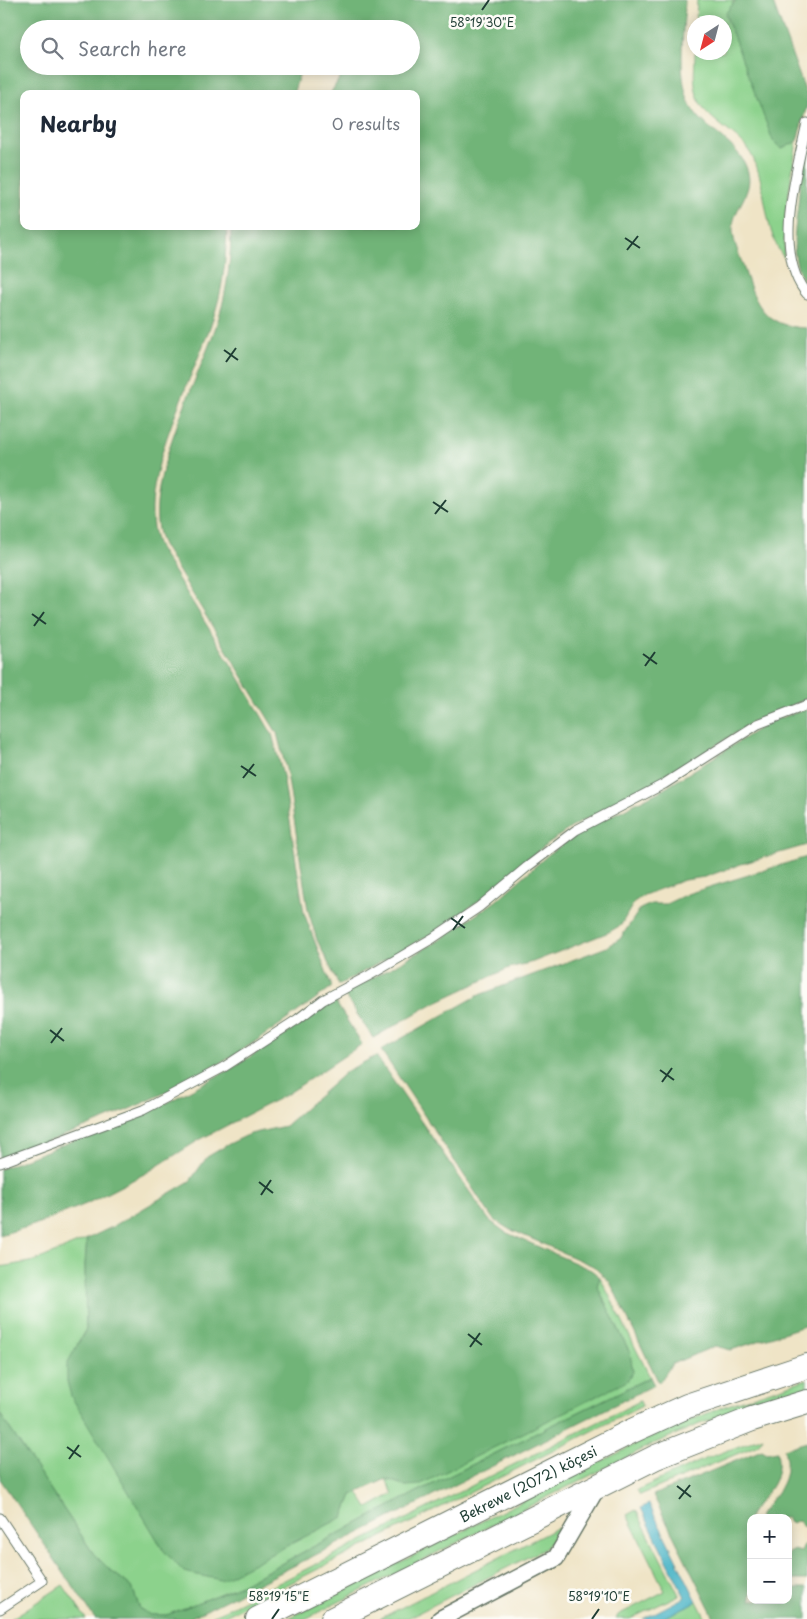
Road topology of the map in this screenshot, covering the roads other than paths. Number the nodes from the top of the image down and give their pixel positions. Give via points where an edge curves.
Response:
1 (807, 123) edge
2 (807, 294) edge
3 (807, 705) edge
4 (0, 1163) edge
5 (807, 1366) edge
6 (807, 1402) edge
7 (598, 1486) junction
8 (0, 1518) edge
9 (0, 1610) edge
10 (258, 1619) edge
11 (332, 1619) edge
12 (440, 1619) edge

1 - 2 lane via 798,161 788,248 799,285
3 - 4 lane via 758,724 664,784 576,830 464,918 370,975 330,995 224,1067 143,1110
5 - 10 main road, Bekrewe (2072) köçesi via 687,1406 632,1430
6 - 7 main road via 702,1438
7 - 11 main road
7 - 12 street via 556,1558
8 - 9 lane via 42,1582

